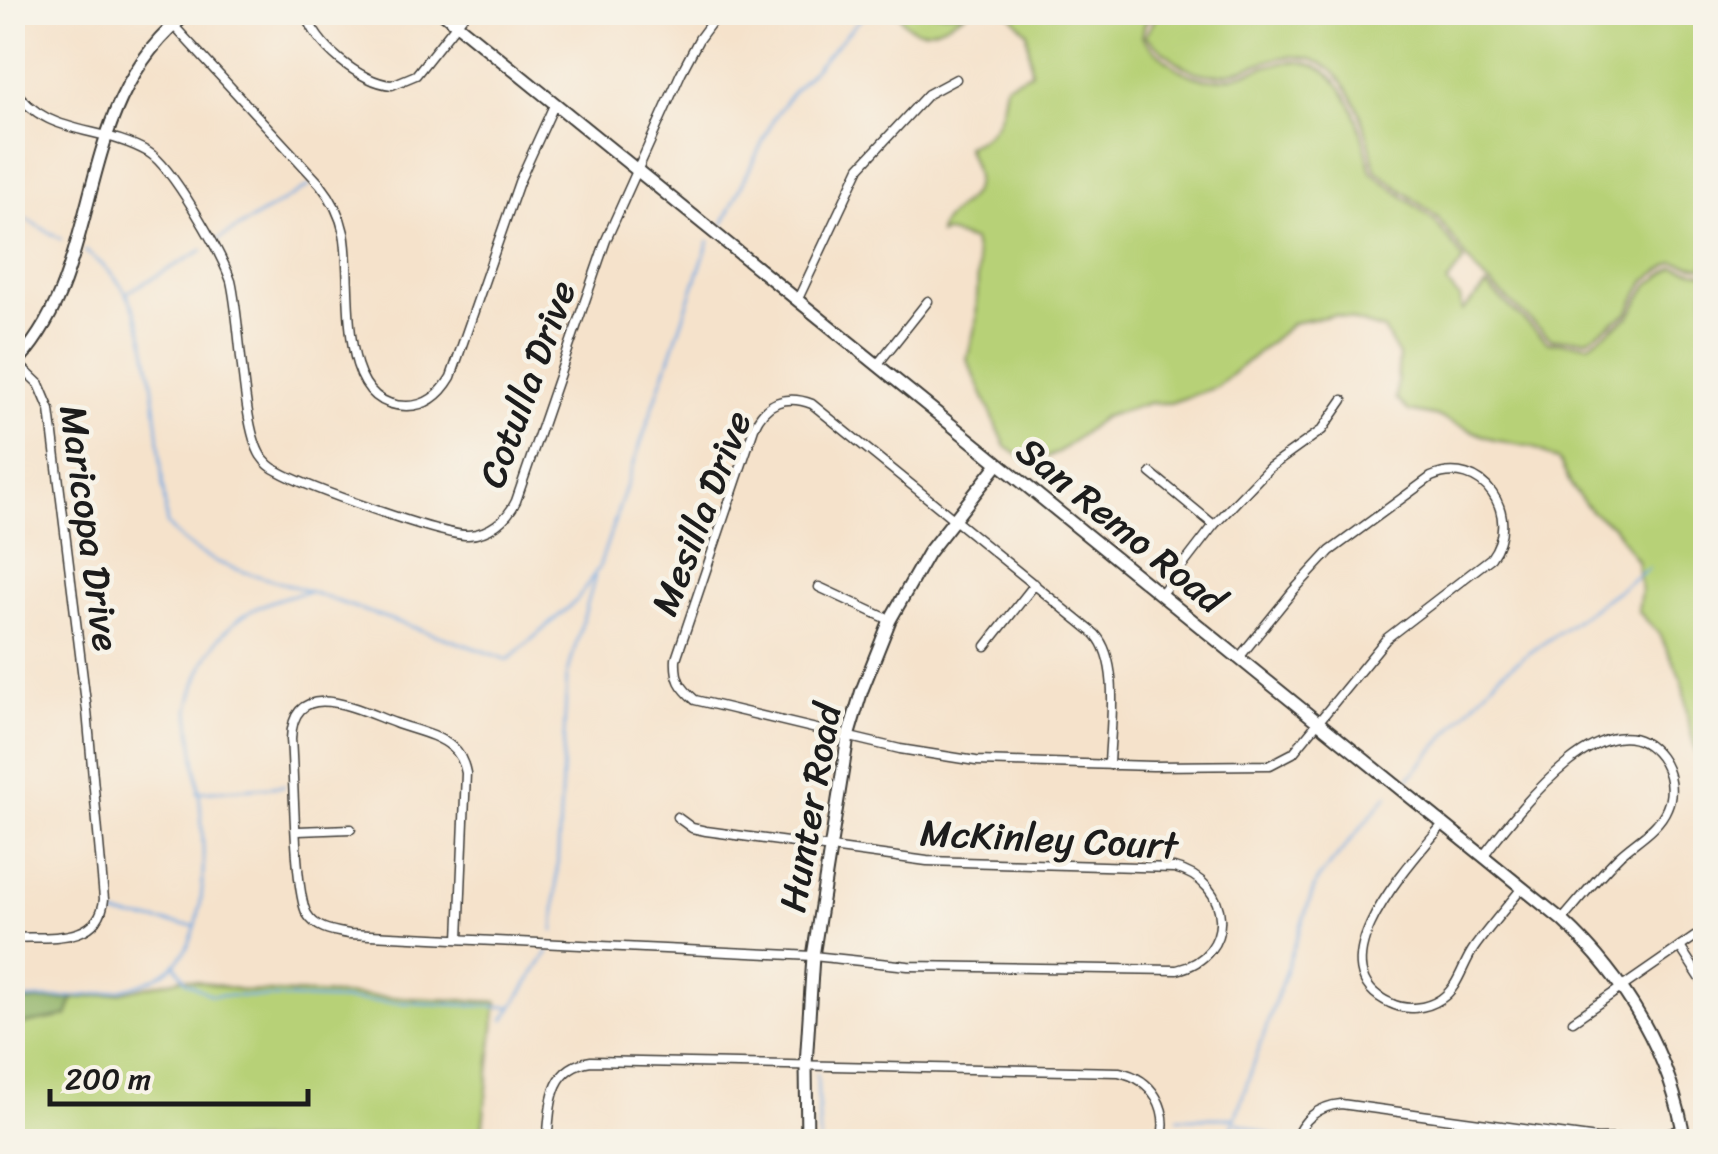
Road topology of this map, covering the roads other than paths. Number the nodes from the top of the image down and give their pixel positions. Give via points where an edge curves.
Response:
1 (161, 12) edge
2 (190, 12) edge
3 (306, 12) edge
4 (442, 12) edge
5 (466, 12) edge
6 (719, 12) edge
7 (457, 24) junction
8 (174, 26) junction
9 (956, 79) dead end
10 (12, 86) edge
11 (555, 103) junction
12 (106, 136) junction
13 (637, 170) junction
14 (797, 301) junction
15 (928, 302) dead end
16 (14, 363) edge
17 (877, 365) junction
18 (1343, 400) dead end
19 (998, 464) junction
20 (1151, 474) dead end
21 (954, 519) junction
22 (1214, 525) junction
23 (1035, 584) junction
24 (819, 588) dead end
25 (1160, 595) junction
26 (890, 620) junction
27 (986, 646) dead end
28 (1238, 659) junction
29 (1318, 723) junction
30 (848, 738) junction
31 (1109, 765) junction
32 (678, 818) dead end
33 (1443, 824) junction
34 (351, 829) dead end
35 (298, 832) junction
36 (830, 849) junction
37 (1483, 856) junction
38 (1522, 888) junction
39 (1562, 920) junction
40 (1706, 928) edge
41 (12, 938) edge
42 (459, 939) junction
43 (1680, 947) junction
44 (813, 956) junction
45 (1706, 987) edge
46 (1622, 988) junction
47 (1572, 1021) dead end
48 (806, 1065) junction
49 (1684, 1136) edge
50 (547, 1142) edge
51 (808, 1142) edge
52 (1162, 1142) edge
53 (1294, 1142) edge

1 - 8 street
2 - 8 street
3 - 7 street via 322,44 367,78 388,85 416,75
4 - 7 street, San Remo Road
5 - 7 street
6 - 13 street, Cotulla Drive
7 - 11 street, San Remo Road
8 - 11 street via 333,202 345,238 356,364 372,394 396,405 424,403 449,381 513,198
8 - 12 street via 131,77
9 - 14 street via 928,94 860,168
10 - 12 street, Cotulla Drive via 34,114
11 - 13 street, San Remo Road
12 - 13 street, Cotulla Drive via 160,162 223,263 236,307 252,436 268,464 457,534 494,527 516,502 606,240
12 - 16 street via 52,311
13 - 14 street, San Remo Road
14 - 17 street, San Remo Road
15 - 17 street
16 - 41 street, Maricopa Drive via 44,390 50,410 104,898 97,921 85,932
17 - 19 street, San Remo Road
18 - 22 street via 1322,430 1269,468
19 - 21 street, Hunter Road
19 - 25 street, San Remo Road
20 - 22 street
21 - 23 street
21 - 26 street, Hunter Road
21 - 30 street, Mesilla Drive via 812,404 783,400 758,418 675,675 695,700
22 - 25 street
23 - 27 street
23 - 31 street via 1107,651
24 - 26 street
25 - 28 street, San Remo Road
26 - 30 street, Hunter Road
28 - 29 street, San Remo Road
28 - 29 street via 1317,564 1372,518 1438,474 1463,473 1484,483 1503,516 1495,553 1386,638
29 - 31 street via 1293,754 1270,765
29 - 33 street, San Remo Road
30 - 31 street via 976,761
30 - 36 street, Hunter Road
32 - 36 street, McKinley Court via 706,832
33 - 37 street, San Remo Road
33 - 38 street via 1386,896 1366,934 1363,971 1377,995 1406,1008 1444,998
34 - 35 street
35 - 42 street, McKinley Court via 302,902 322,928
35 - 42 street, McKinley Court via 292,728 307,705 333,702 452,746 466,774
36 - 44 street, Hunter Road
36 - 44 street, McKinley Court via 927,861 1174,868 1212,891 1220,928 1206,955 1177,970 908,966
37 - 38 street, San Remo Road
37 - 39 street via 1538,789 1586,750 1616,738 1652,749 1669,775 1666,811
38 - 39 street, San Remo Road
39 - 46 street, San Remo Road
40 - 43 street
42 - 44 street, McKinley Court
43 - 45 street
43 - 46 street
44 - 48 street, Hunter Road
46 - 47 street
46 - 49 street, San Remo Road via 1665,1066
48 - 50 street via 576,1064 556,1081
48 - 51 street, Hunter Road
48 - 52 street via 1126,1073 1158,1099
49 - 53 street via 1597,1139 1341,1104 1308,1118

